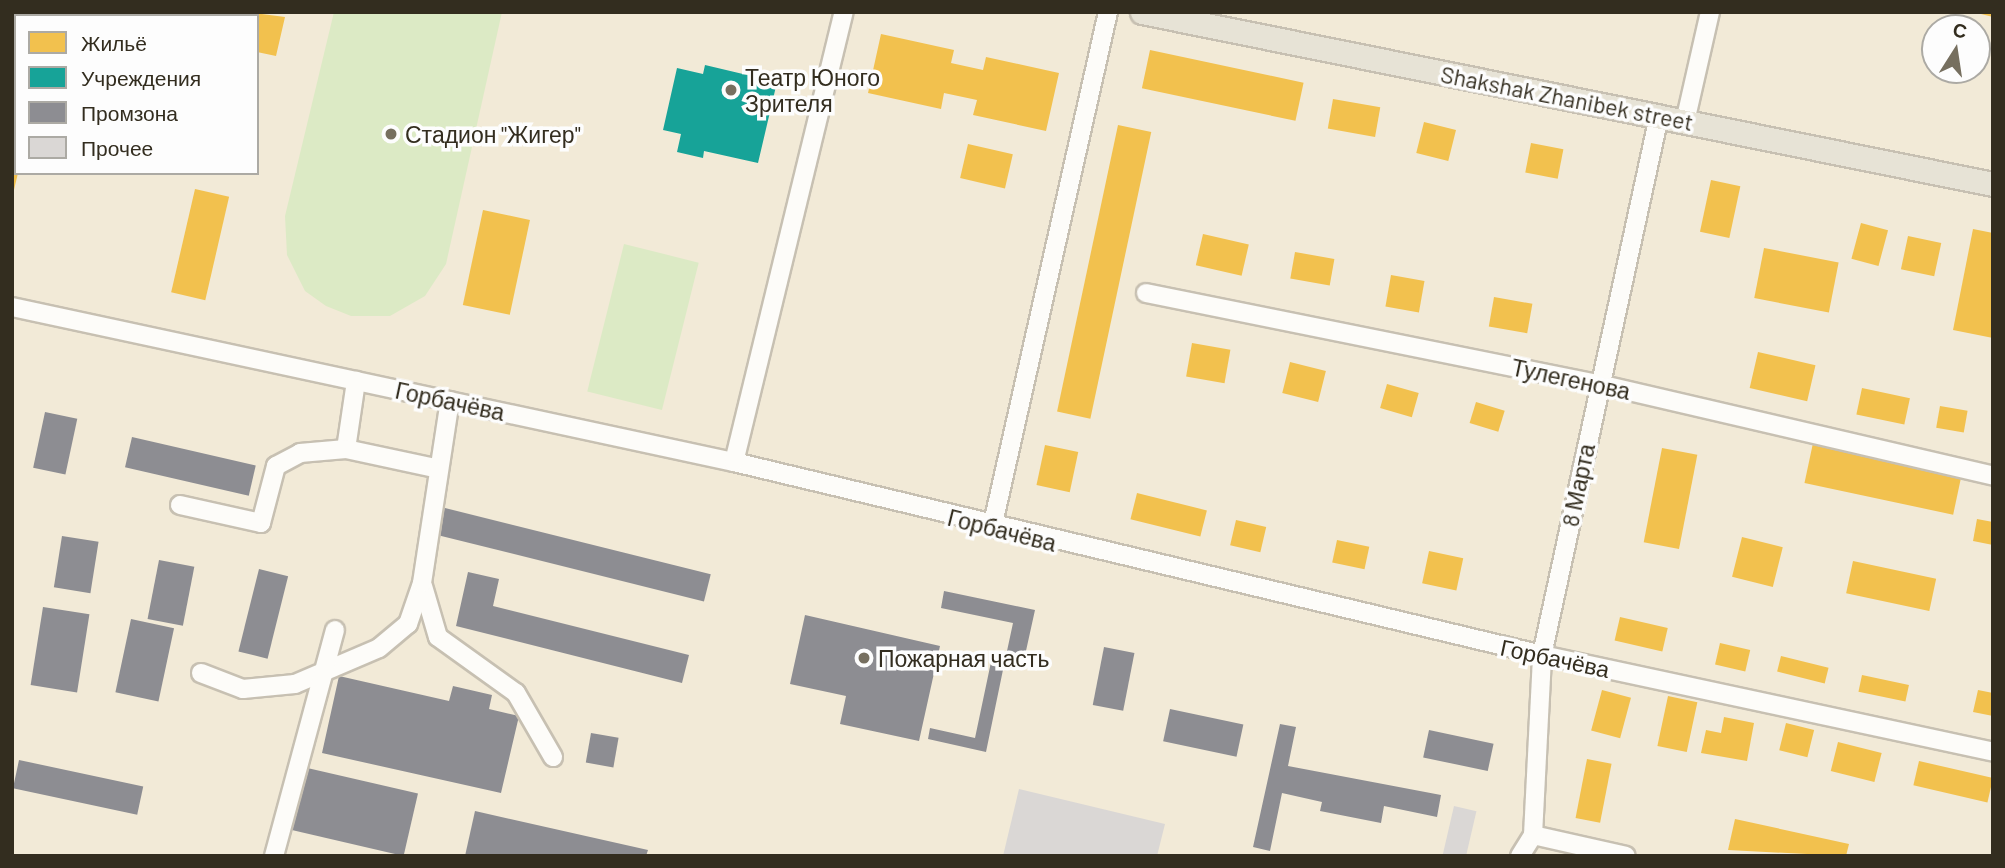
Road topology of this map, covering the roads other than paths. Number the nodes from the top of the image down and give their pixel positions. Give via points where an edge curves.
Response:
1 (844, 12) edge
2 (1108, 12) edge
3 (1142, 12) edge
4 (1710, 12) edge
5 (1166, 15) edge
6 (1659, 116) junction
7 (1685, 122) junction
8 (1993, 184) edge
9 (1146, 293) dead end
10 (12, 307) edge
11 (356, 381) junction
12 (1599, 384) junction
13 (450, 401) junction
14 (346, 449) junction
15 (734, 462) junction
16 (439, 470) junction
17 (1993, 476) edge
18 (180, 505) dead end
19 (992, 528) junction
20 (422, 583) junction
21 (335, 630) dead end
22 (1542, 655) junction
23 (327, 666) junction
24 (201, 673) dead end
25 (1993, 752) edge
26 (553, 757) dead end
27 (1533, 835) junction
28 (274, 856) edge
29 (1520, 856) edge
30 (1626, 856) edge

1 - 15 street
2 - 19 street
3 - 5 main road, Shakshak Zhanibek street
4 - 7 street
5 - 6 main road, Shakshak Zhanibek street
6 - 7 main road, Shakshak Zhanibek street
6 - 12 street, 8 Марта
7 - 8 main road, Shakshak Zhanibek street
9 - 12 street, Тулегенова
10 - 11 street, Горбачёва
11 - 13 street, Горбачёва
11 - 14 street
12 - 17 street, Тулегенова
12 - 22 street, 8 Марта
13 - 15 street, Горбачёва
13 - 16 street
14 - 16 street
14 - 18 street via 285,458 271,479 261,523
15 - 19 street, Горбачёва
16 - 20 street
19 - 22 street, Горбачёва
20 - 23 street via 413,613 396,636
20 - 26 street via 438,636 516,694
21 - 23 street
22 - 25 street, Горбачёва
22 - 27 street, 8 Марта
23 - 24 street via 269,690 243,689
23 - 28 street
27 - 29 street, 8 Марта
27 - 30 street

